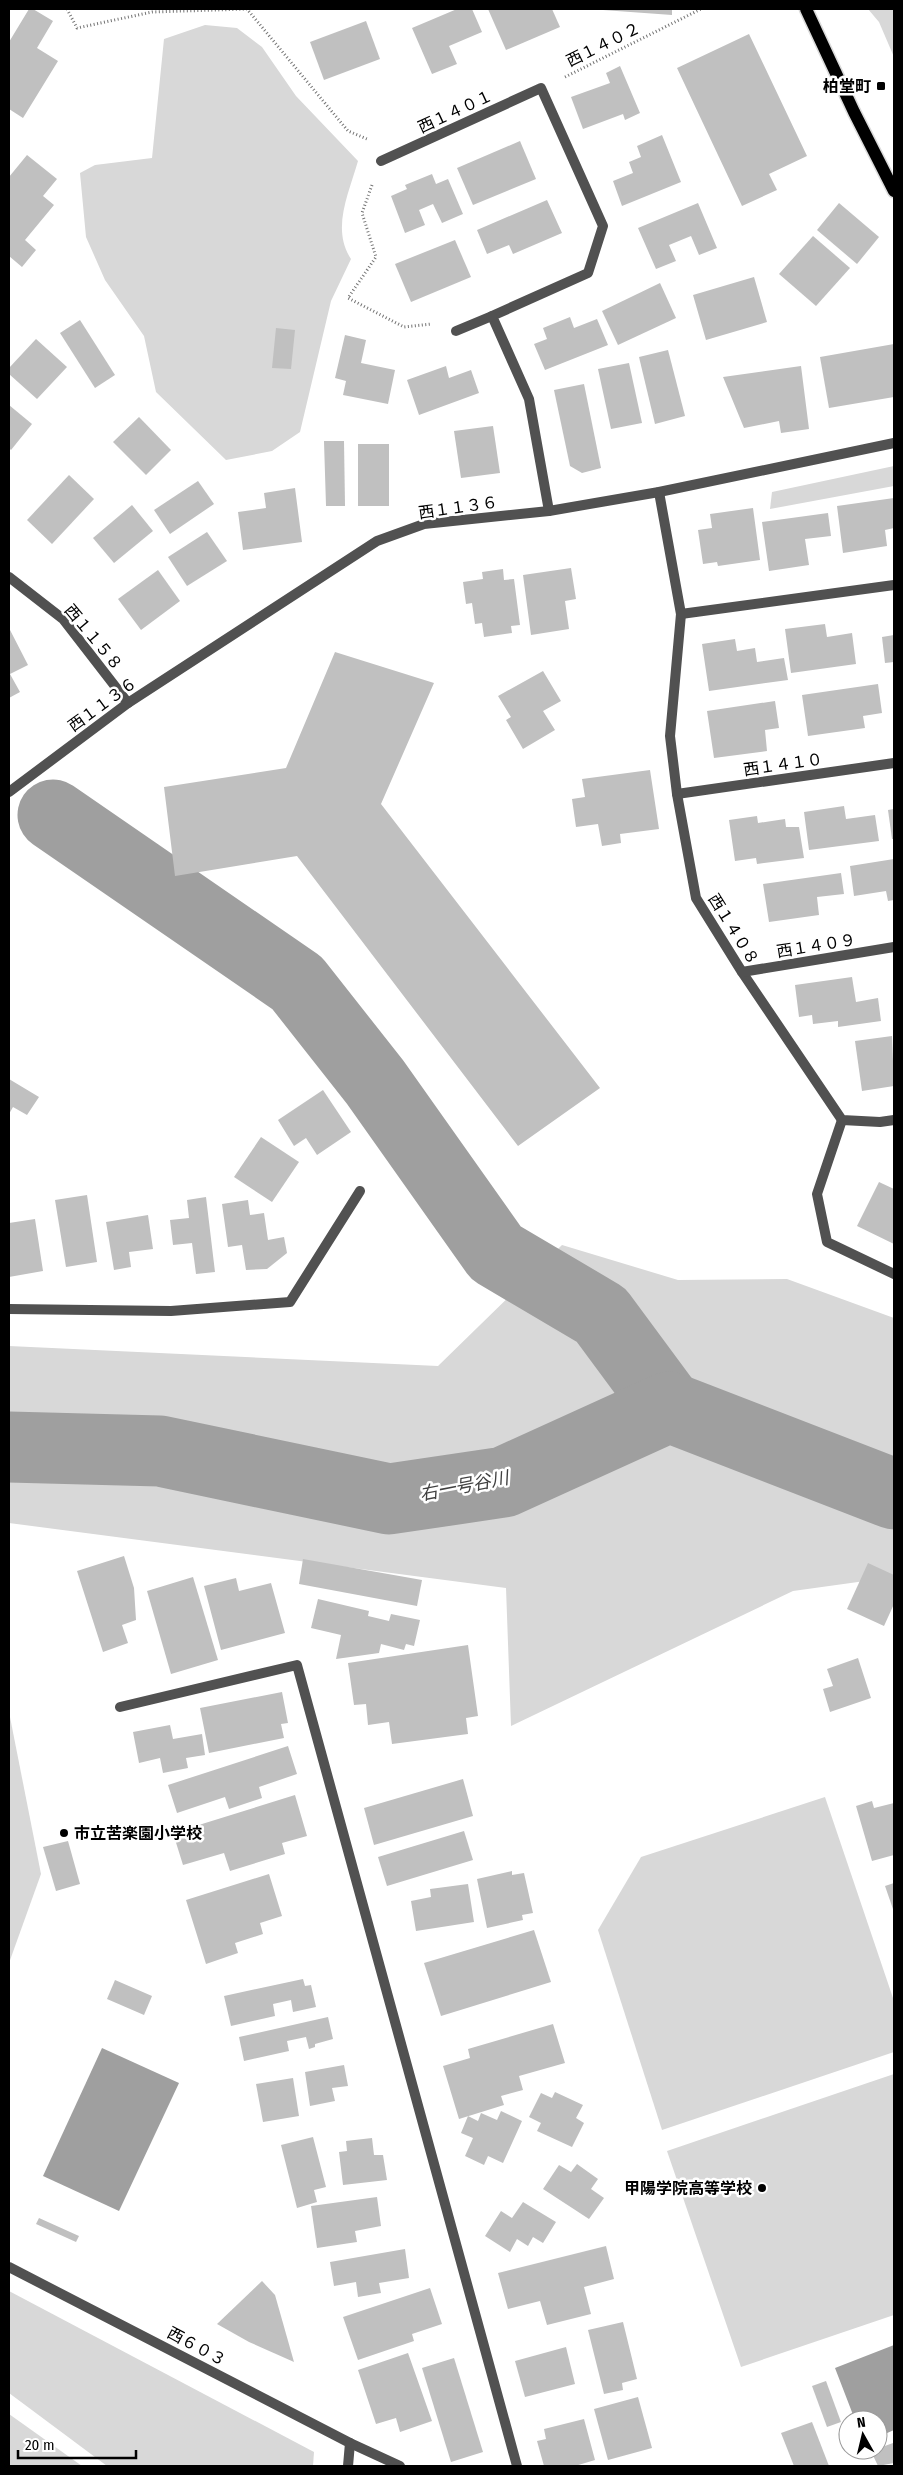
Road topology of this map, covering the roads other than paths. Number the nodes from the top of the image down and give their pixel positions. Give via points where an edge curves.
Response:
1 (806, 9) edge
2 (381, 161) road end
3 (894, 192) edge
4 (492, 316) junction
5 (456, 330) road end
6 (894, 443) edge
7 (659, 492) junction
8 (549, 511) junction
9 (9, 577) edge
10 (894, 585) edge
11 (681, 614) junction
12 (128, 703) junction
13 (894, 763) edge
14 (9, 792) edge
15 (677, 794) junction
16 (894, 947) edge
17 (742, 972) junction
18 (842, 1120) junction
19 (894, 1120) edge
20 (360, 1191) dead end
21 (894, 1274) edge
22 (9, 1309) edge
23 (120, 1707) dead end
24 (9, 2267) edge
25 (350, 2443) junction
26 (348, 2466) edge
27 (400, 2466) edge
28 (517, 2466) edge

1 - 3 main road
2 - 4 street, 西１４０１ via 541,88 603,226 588,273
4 - 5 street
4 - 8 street via 529,399
6 - 7 street, 西１１３６
7 - 8 street, 西１１３６
7 - 11 street, 西１４０８
8 - 12 street, 西１１３６ via 424,524 378,541
9 - 12 street, 西１１５８ via 63,619
10 - 11 street
11 - 15 street, 西１４０８ via 670,736
12 - 14 street, 西１１３６
13 - 15 street, 西１４１０
15 - 17 street, 西１４０８ via 696,898
16 - 17 street, 西１４０９
17 - 18 street, 西１４０８
18 - 19 street
18 - 21 street via 817,1194 827,1242
20 - 22 street via 290,1302 171,1311
23 - 28 street via 297,1665
24 - 25 street, 西６０３
25 - 26 street
25 - 27 street, 西６０３

